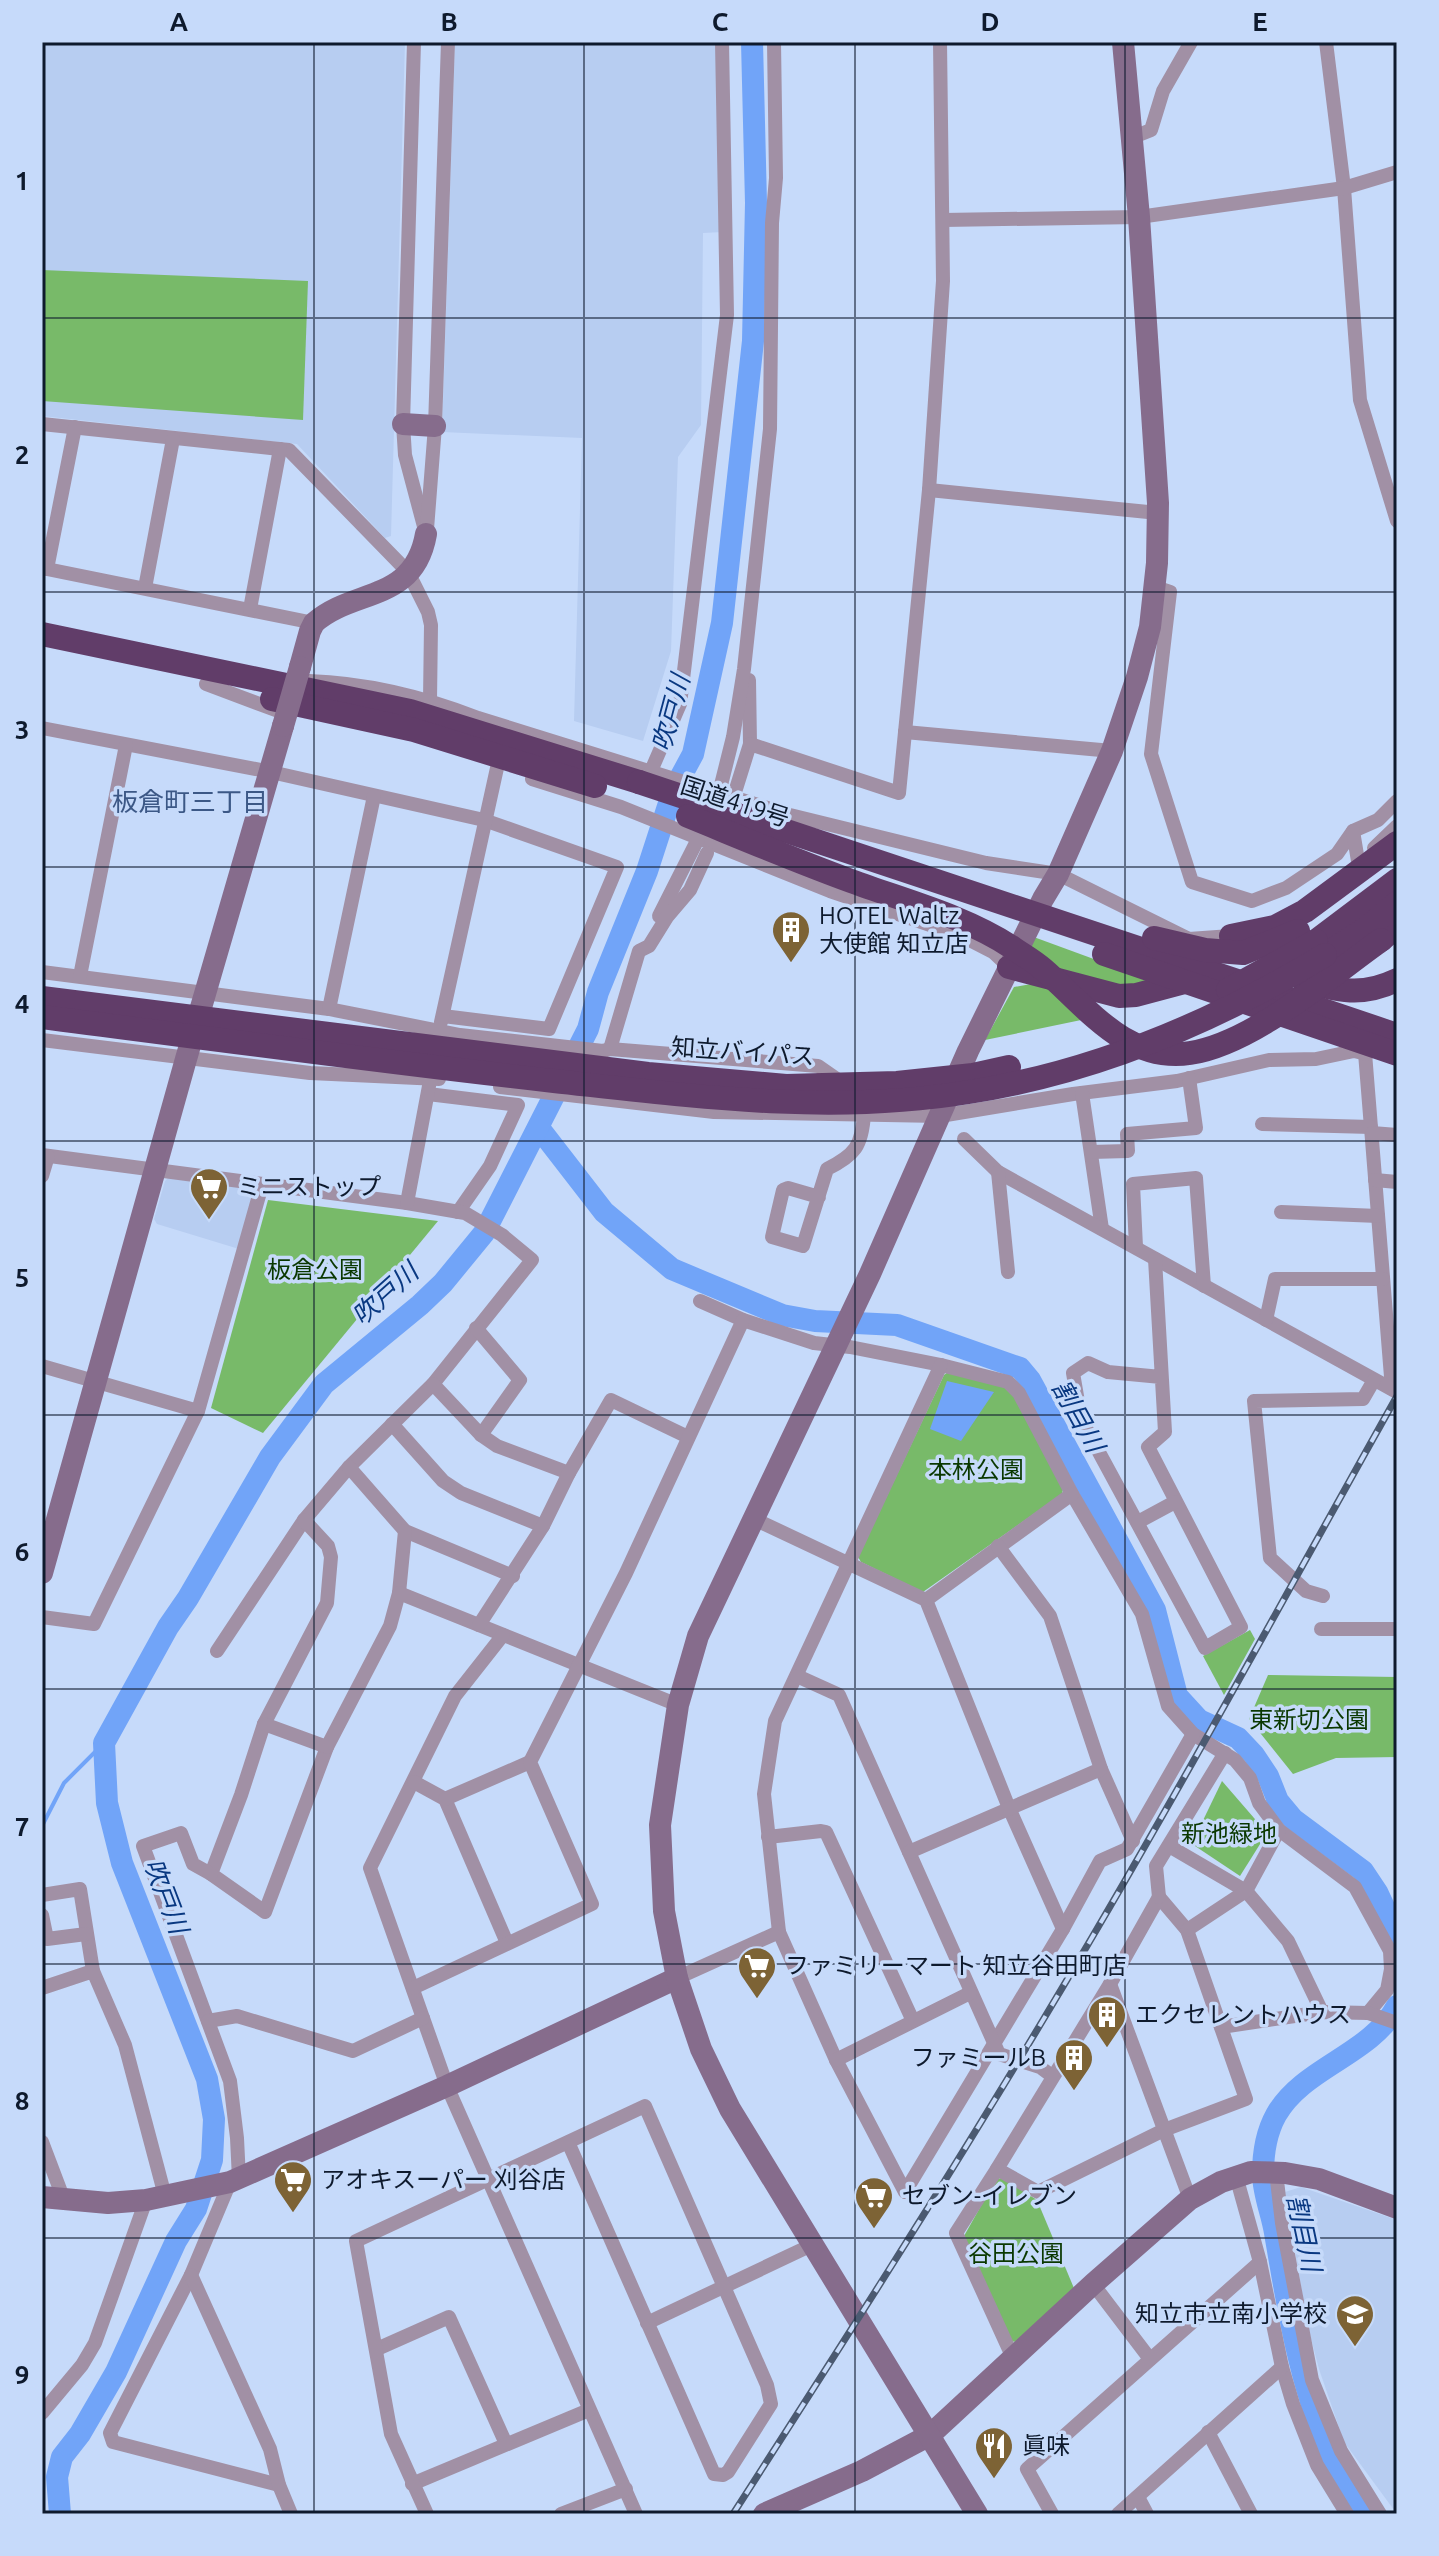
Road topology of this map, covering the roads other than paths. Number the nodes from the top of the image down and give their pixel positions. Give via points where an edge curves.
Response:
1 (414, 42) edge
2 (448, 42) edge
3 (722, 42) edge
4 (774, 42) edge
5 (940, 42) edge
6 (1123, 42) edge
7 (1191, 42) edge
8 (1326, 42) edge
9 (1131, 134) junction
10 (1397, 172) edge
11 (1344, 188) junction
12 (1139, 217) junction
13 (943, 220) junction
14 (42, 424) edge
15 (403, 424) junction
16 (435, 426) junction
17 (75, 427) junction
18 (173, 439) junction
19 (280, 449) junction
20 (929, 490) junction
21 (1158, 513) junction
22 (1397, 521) edge
23 (426, 534) junction
24 (44, 568) edge
25 (408, 572) junction
26 (1155, 587) junction
27 (145, 588) junction
28 (250, 609) junction
29 (314, 623) junction
30 (42, 634) edge
31 (42, 650) edge
32 (744, 669) junction
33 (250, 677) junction
34 (206, 684) junction
35 (430, 700) junction
36 (42, 728) edge
37 (905, 732) junction
38 (750, 744) junction
39 (126, 745) junction
40 (1112, 751) junction
41 (497, 768) junction
42 (271, 772) junction
43 (736, 789) dead end
44 (640, 792) junction
45 (717, 792) junction
46 (374, 796) junction
47 (1397, 801) edge
48 (484, 820) junction
49 (1397, 826) edge
50 (776, 829) junction
51 (694, 831) junction
52 (1353, 831) junction
53 (1397, 843) edge
54 (707, 853) dead end
55 (1397, 859) edge
56 (1358, 861) junction
57 (1058, 874) junction
58 (1397, 880) edge
59 (1397, 903) edge
60 (1397, 926) edge
61 (1231, 936) junction
62 (639, 951) junction
63 (1009, 967) junction
64 (42, 972) edge
65 (80, 976) junction
66 (1397, 980) edge
67 (205, 992) junction
68 (1241, 992) junction
69 (42, 998) edge
70 (329, 1009) junction
71 (443, 1016) junction
72 (42, 1017) edge
73 (439, 1032) junction
74 (1397, 1035) edge
75 (42, 1040) edge
76 (606, 1050) junction
77 (1365, 1053) junction
78 (1397, 1054) edge
79 (186, 1059) junction
80 (1397, 1064) edge
81 (431, 1078) junction
82 (1189, 1078) junction
83 (1082, 1093) junction
84 (428, 1094) junction
85 (864, 1114) junction
86 (887, 1114) junction
87 (940, 1116) junction
88 (1262, 1124) dead end
89 (1371, 1130) junction
90 (1397, 1135) edge
91 (964, 1139) dead end
92 (1091, 1152) junction
93 (45, 1156) edge
94 (156, 1171) junction
95 (998, 1172) junction
96 (42, 1176) edge
97 (1375, 1180) junction
98 (1397, 1182) edge
99 (262, 1185) junction
100 (819, 1197) dead end
101 (407, 1203) junction
102 (1281, 1212) dead end
103 (462, 1213) junction
104 (1378, 1216) junction
105 (1102, 1229) junction
106 (1136, 1247) junction
107 (1155, 1259) junction
108 (1008, 1272) dead end
109 (1383, 1279) junction
110 (1204, 1286) junction
111 (700, 1301) dead end
112 (743, 1320) junction
113 (1266, 1320) junction
114 (476, 1328) junction
115 (836, 1343) junction
116 (941, 1365) junction
117 (42, 1366) edge
118 (1161, 1377) junction
119 (1374, 1380) junction
120 (96, 1381) junction
121 (433, 1384) junction
122 (1395, 1391) edge
123 (198, 1411) junction
124 (392, 1424) junction
125 (481, 1435) junction
126 (688, 1437) junction
127 (349, 1467) junction
128 (569, 1473) junction
129 (1072, 1494) junction
130 (1175, 1502) junction
131 (752, 1518) junction
132 (304, 1520) junction
133 (1138, 1522) junction
134 (543, 1526) junction
135 (405, 1531) junction
136 (998, 1546) junction
137 (849, 1562) junction
138 (42, 1573) edge
139 (513, 1576) junction
140 (399, 1593) junction
141 (1323, 1596) dead end
142 (926, 1600) junction
143 (42, 1617) edge
144 (479, 1625) junction
145 (1321, 1629) dead end
146 (1397, 1629) edge
147 (503, 1635) junction
148 (217, 1651) dead end
149 (578, 1666) junction
150 (797, 1676) junction
151 (678, 1705) junction
152 (264, 1724) junction
153 (1193, 1734) junction
154 (327, 1747) junction
155 (1225, 1753) junction
156 (530, 1762) junction
157 (1101, 1769) junction
158 (414, 1782) junction
159 (445, 1799) junction
160 (1009, 1808) junction
161 (1279, 1830) junction
162 (768, 1837) junction
163 (1133, 1841) junction
164 (1169, 1846) junction
165 (909, 1852) junction
166 (211, 1874) junction
167 (1246, 1891) junction
168 (42, 1895) edge
169 (1159, 1897) junction
170 (42, 1915) edge
171 (1063, 1929) junction
172 (1187, 1930) junction
173 (779, 1932) junction
174 (86, 1934) junction
175 (507, 1943) junction
176 (93, 1971) junction
177 (677, 1978) junction
178 (1110, 1984) junction
179 (42, 1988) edge
180 (413, 1988) junction
181 (970, 1993) junction
182 (1322, 2012) junction
183 (1371, 2014) junction
184 (423, 2018) junction
185 (208, 2021) junction
186 (913, 2021) junction
187 (1397, 2023) edge
188 (1221, 2027) junction
189 (994, 2044) junction
190 (836, 2060) junction
191 (1052, 2076) junction
192 (447, 2086) junction
193 (1164, 2130) junction
194 (42, 2142) edge
195 (568, 2142) junction
196 (997, 2169) junction
197 (1258, 2173) junction
198 (234, 2180) junction
199 (487, 2180) junction
200 (155, 2198) junction
201 (53, 2199) edge
202 (1190, 2199) junction
203 (1397, 2208) edge
204 (814, 2244) junction
205 (1260, 2262) junction
206 (191, 2275) junction
207 (1093, 2284) junction
208 (723, 2288) junction
209 (647, 2323) junction
210 (377, 2349) junction
211 (1013, 2358) junction
212 (1150, 2359) junction
213 (1282, 2367) junction
214 (589, 2410) junction
215 (42, 2413) edge
216 (1208, 2432) junction
217 (930, 2435) junction
218 (506, 2444) junction
219 (412, 2484) junction
220 (279, 2485) junction
221 (626, 2489) junction
222 (1138, 2497) junction
223 (777, 2511) edge
224 (291, 2514) edge
225 (427, 2514) edge
226 (561, 2514) edge
227 (636, 2514) edge
228 (977, 2514) edge
229 (1052, 2514) edge
230 (1118, 2514) edge
231 (1147, 2514) edge
232 (1251, 2514) edge
233 (1347, 2514) edge
234 (1380, 2514) edge

1 - 15 street
2 - 16 street
3 - 44 street via 727,315 680,704
4 - 32 street via 770,429
5 - 13 street
6 - 9 street
7 - 9 street via 1163,91 1151,130
8 - 11 street
9 - 12 street
10 - 11 street
11 - 12 street
11 - 22 street via 1360,400
12 - 13 street
12 - 21 street
13 - 20 street
14 - 17 street
15 - 16 street
15 - 23 street via 405,455
16 - 23 street
17 - 18 street
17 - 24 street
18 - 19 street
18 - 27 street
19 - 25 street via 295,454
19 - 28 street
20 - 21 street
20 - 37 street
21 - 26 street
23 - 25 street
24 - 27 street
25 - 29 street via 390,587
25 - 35 street via 431,625
26 - 40 street via 1137,677
26 - 52 street via 1170,592 1151,754 1192,882 1252,901 1286,888 1337,854
27 - 28 street
28 - 29 street
29 - 42 street, bridge
30 - 33 highway, 国道419号
31 - 34 highway, 国道419号
32 - 38 street via 749,676
32 - 45 street
33 - 35 street via 335,682
33 - 44 highway, 国道419号 via 410,711
34 - 41 street via 276,711 409,738
34 - 44 highway, 国道419号 via 414,730
35 - 44 street
36 - 39 street
37 - 38 street via 899,793
37 - 40 street
38 - 43 street
39 - 42 street
39 - 65 street
40 - 57 street
41 - 44 street via 621,807
41 - 48 street
42 - 46 street
42 - 67 street
44 - 45 street
44 - 50 highway, 国道419号, bridge
44 - 51 highway, 国道419号
45 - 57 street via 986,863
46 - 48 street
46 - 70 street
47 - 52 street via 1378,820
48 - 71 street
48 - 71 street via 617,867 549,1029
49 - 56 street
50 - 55 highway, bridge via 894,856 1166,942 1243,953 1298,931
50 - 68 highway, 国道419号, bridge
51 - 60 highway, bridge via 991,934 1042,968 1100,1023 1154,1052 1188,1054 1259,1026
51 - 62 street via 677,883
51 - 63 street via 830,891 960,935
51 - 68 highway, 国道419号, bridge
52 - 56 street
53 - 61 highway via 1305,911 1275,927
54 - 62 street via 690,890 649,946
56 - 61 street via 1279,914
57 - 61 street via 1189,939
57 - 63 street
58 - 69 highway, 知立バイパス, bridge via 1316,941 1176,1016 1039,1061 897,1083 786,1086 648,1074
59 - 72 highway, 知立バイパス, bridge via 1367,928 1275,985 1135,1049 1037,1079 900,1101 783,1104 653,1092
62 - 76 street
63 - 66 highway via 1119,996 1250,970 1349,992
63 - 87 street
64 - 65 street
65 - 67 street
67 - 70 street
67 - 79 street
68 - 74 highway, 国道419号
68 - 78 highway, 国道419号
70 - 73 street
71 - 73 street
73 - 76 street
73 - 81 street
75 - 79 street
76 - 86 street via 818,1066
77 - 80 street
77 - 82 street via 1269,1060
77 - 89 street
79 - 81 street via 310,1073
79 - 94 street
81 - 84 street
81 - 85 street via 714,1112
82 - 83 street
82 - 92 street via 1196,1128 1127,1134 1128,1151
83 - 87 street
83 - 92 street
84 - 101 street
84 - 103 street via 518,1105
85 - 86 street
85 - 100 street via 863,1135 850,1157 827,1169
86 - 87 street
87 - 115 street
88 - 89 street
89 - 90 street
89 - 97 street
91 - 95 street
92 - 105 street
93 - 94 street
93 - 96 street
94 - 99 street
94 - 120 street
95 - 105 street
95 - 108 street
97 - 98 street
97 - 104 street
99 - 101 street
99 - 123 street
101 - 103 street
102 - 104 street
103 - 114 street via 502,1235 532,1260
104 - 109 street
105 - 106 street
106 - 107 street
106 - 110 street via 1133,1184 1196,1178
107 - 110 street
107 - 118 street
109 - 113 street via 1275,1279
109 - 122 street
110 - 113 street
111 - 112 street
112 - 115 street via 814,1343
112 - 126 street
113 - 119 street
114 - 121 street
114 - 125 street via 520,1380
115 - 116 street
115 - 131 street
116 - 129 street via 1008,1382 1019,1393
116 - 137 street
117 - 120 street
118 - 130 street via 1165,1432 1148,1447
118 - 133 street via 1108,1372 1088,1363 1073,1373 1081,1419
119 - 122 street
119 - 141 street via 1363,1399 1254,1401 1270,1558 1306,1591
120 - 123 street
120 - 138 street
121 - 124 street
121 - 125 street
123 - 143 street via 94,1624
124 - 127 street
124 - 134 street via 443,1481
125 - 128 street
126 - 128 street via 611,1400
126 - 149 street
127 - 132 street
127 - 135 street
128 - 134 street
129 - 136 street
129 - 153 street via 1142,1614 1168,1706
130 - 133 street
130 - 133 street via 1241,1627 1205,1648
131 - 137 street
131 - 151 street via 698,1636
132 - 148 street
132 - 152 street via 328,1546 327,1603
134 - 139 street
135 - 139 street
135 - 140 street
136 - 142 street
136 - 157 street via 1050,1616
137 - 142 street
137 - 150 street
139 - 144 street
140 - 144 street
140 - 154 street via 390,1626
142 - 160 street
144 - 147 street
145 - 146 street
147 - 149 street
147 - 158 street via 455,1696
149 - 151 street
149 - 156 street
150 - 162 street via 775,1721 764,1794
150 - 165 street via 839,1695
151 - 177 street via 660,1825 664,1911
152 - 154 street
152 - 166 street
153 - 155 street
153 - 163 street
154 - 166 street via 265,1912
155 - 161 street via 1250,1778 1259,1803
155 - 164 street
156 - 159 street
156 - 175 street via 592,1904
157 - 160 street
157 - 163 street
158 - 159 street
158 - 180 street via 370,1868
159 - 175 street
160 - 165 street
160 - 171 street
161 - 167 street
161 - 183 street via 1355,1887 1390,1951 1387,1990
162 - 173 street
162 - 186 street via 826,1832
163 - 171 street via 1100,1861
164 - 167 street
164 - 169 street via 1156,1866
165 - 181 street
166 - 185 street via 193,1864 181,1833 143,1846
167 - 172 street
167 - 182 street via 1288,1941
168 - 174 street via 80,1889
169 - 172 street
169 - 178 street
170 - 174 street via 47,1939
171 - 189 street
172 - 188 street
173 - 177 street
173 - 190 street
174 - 176 street
175 - 180 street
176 - 179 street
176 - 200 street via 125,2045
177 - 192 street
177 - 204 street via 701,2049 730,2109
178 - 191 street
178 - 193 street
180 - 184 street
181 - 186 street
181 - 189 street
182 - 183 street
182 - 188 street
183 - 187 street
184 - 185 street via 353,2051 237,2016
184 - 192 street
185 - 198 street via 230,2081 237,2138
186 - 190 street
188 - 193 street via 1246,2099
189 - 190 street via 905,2192
189 - 191 street via 999,2054
191 - 196 street
192 - 198 street
192 - 199 street
193 - 196 street via 1038,2192
193 - 202 street
194 - 201 street
195 - 199 street
195 - 208 street via 645,2106
195 - 209 street
196 - 211 street via 956,2233
197 - 202 street
197 - 203 street via 1319,2179
197 - 205 street
197 - 234 street via 1282,2223 1312,2380 1341,2451
198 - 200 street
198 - 206 street
199 - 210 street via 356,2241
199 - 214 street
200 - 201 street via 108,2203
200 - 215 street via 95,2343
202 - 207 street
204 - 208 street
204 - 217 street
205 - 212 street
205 - 213 street
206 - 220 street via 270,2449
206 - 220 street via 110,2433 113,2442
207 - 211 street
207 - 212 street
208 - 209 street
208 - 209 street via 771,2396 767,2412 723,2475 714,2474
210 - 218 street via 449,2317
210 - 219 street via 391,2434
211 - 217 street
212 - 229 street via 1027,2469
213 - 216 street
213 - 233 street via 1317,2465
214 - 218 street
214 - 221 street
216 - 222 street
216 - 232 street
217 - 223 street
217 - 228 street
218 - 219 street
219 - 225 street
220 - 224 street
221 - 226 street
221 - 227 street
222 - 230 street
222 - 231 street

